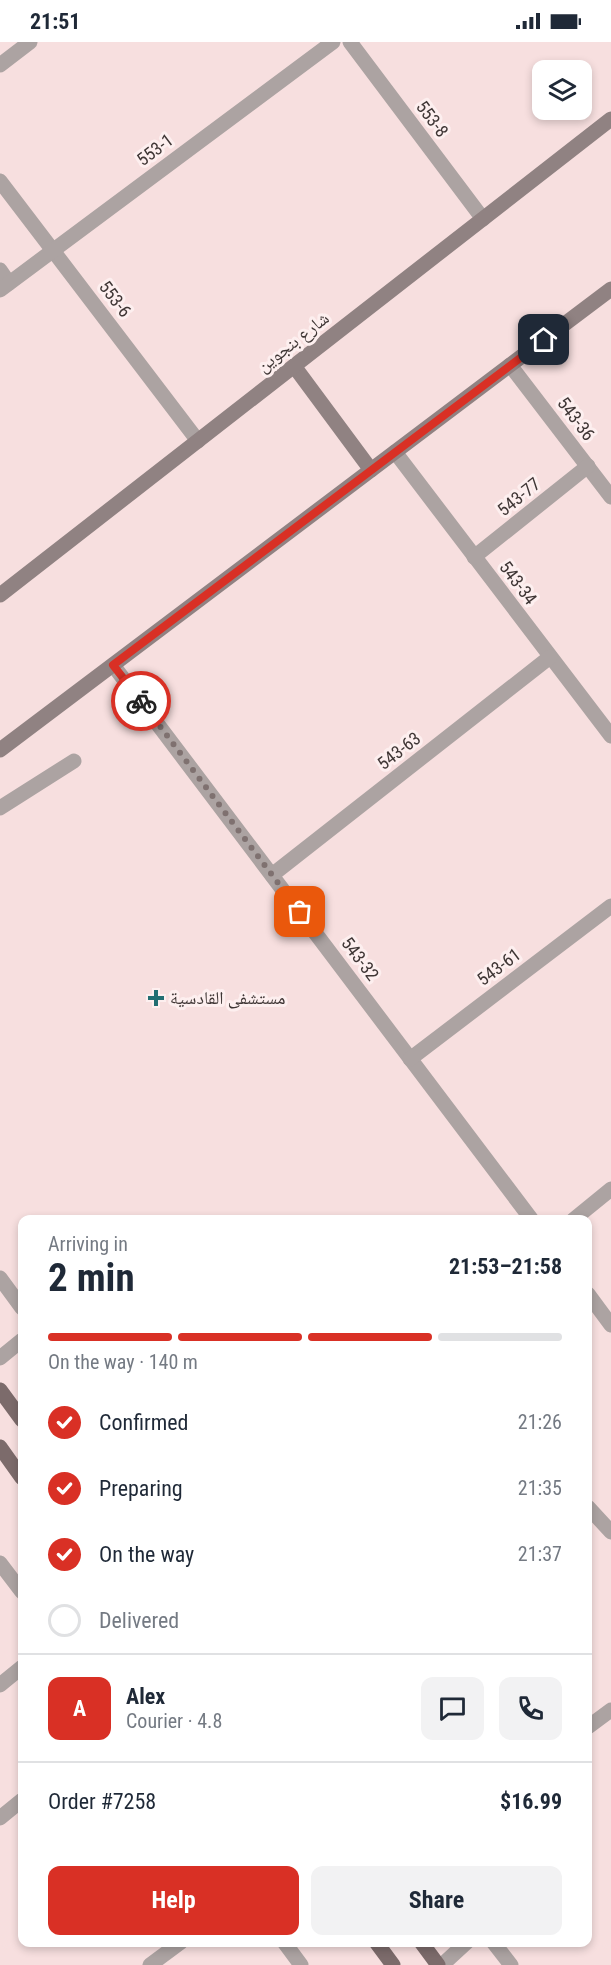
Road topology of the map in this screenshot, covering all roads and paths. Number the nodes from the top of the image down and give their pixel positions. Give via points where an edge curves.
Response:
1 (30, 42) edge
2 (333, 42) edge
3 (350, 42) edge
4 (0, 65) edge
5 (611, 119) edge
6 (0, 181) edge
7 (483, 219) junction
8 (53, 250) junction
9 (3, 281) edge
10 (611, 289) edge
11 (510, 365) junction
12 (294, 366) junction
13 (198, 441) junction
14 (395, 452) junction
15 (588, 466) junction
16 (371, 470) junction
17 (611, 497) edge
18 (474, 557) junction
19 (0, 596) edge
20 (550, 657) junction
21 (113, 665) junction
22 (611, 736) edge
23 (0, 750) edge
24 (74, 761) dead end
25 (0, 808) edge
26 (272, 875) junction
27 (611, 906) edge
28 (410, 1059) junction
29 (611, 1189) edge
30 (528, 1215) edge
31 (579, 1215) edge
32 (0, 1278) edge
33 (592, 1299) edge
34 (18, 1303) edge
35 (611, 1325) edge
36 (18, 1343) edge
37 (0, 1358) edge
38 (0, 1390) edge
39 (18, 1415) edge
40 (0, 1447) edge
41 (18, 1472) edge
42 (592, 1511) edge
43 (611, 1532) edge
44 (0, 1563) edge
45 (18, 1587) edge
46 (18, 1670) edge
47 (0, 1685) edge
48 (611, 1710) edge
49 (592, 1724) edge
50 (18, 1803) edge
51 (0, 1818) edge
52 (174, 1947) edge
53 (288, 1947) edge
54 (380, 1947) edge
55 (425, 1947) edge
56 (461, 1947) edge
57 (497, 1947) edge
58 (150, 1965) edge
59 (301, 1965) edge
60 (393, 1965) edge
61 (440, 1965) edge
62 (511, 1965) edge

1 - 4 street
2 - 8 street, 553-1
3 - 7 street, 553-8
5 - 7 street, شارع بنجوين
6 - 8 street, 553-6
7 - 12 street, شارع بنجوين
8 - 9 street, 553-1
8 - 13 street, 553-6
10 - 11 street
11 - 14 street
11 - 15 street, 543-36
12 - 13 street, شارع بنجوين
12 - 16 street
13 - 19 street, شارع بنجوين
14 - 16 street
14 - 18 street, 543-34
15 - 17 street, 543-36
15 - 18 street, 543-77
16 - 21 street
18 - 20 street, 543-34
20 - 22 street, 543-34
20 - 26 street, 543-63
21 - 23 street
21 - 26 street, 543-32
24 - 25 street
26 - 28 street, 543-32
27 - 28 street, 543-61
28 - 30 street, 543-32
29 - 31 street
32 - 34 street
33 - 35 street
36 - 37 street
38 - 39 main road
40 - 41 main road
42 - 43 street
44 - 45 street
46 - 47 street
48 - 49 street
50 - 51 street
52 - 58 street
53 - 59 street
54 - 60 main road
55 - 61 main road
56 - 61 street
57 - 62 street

